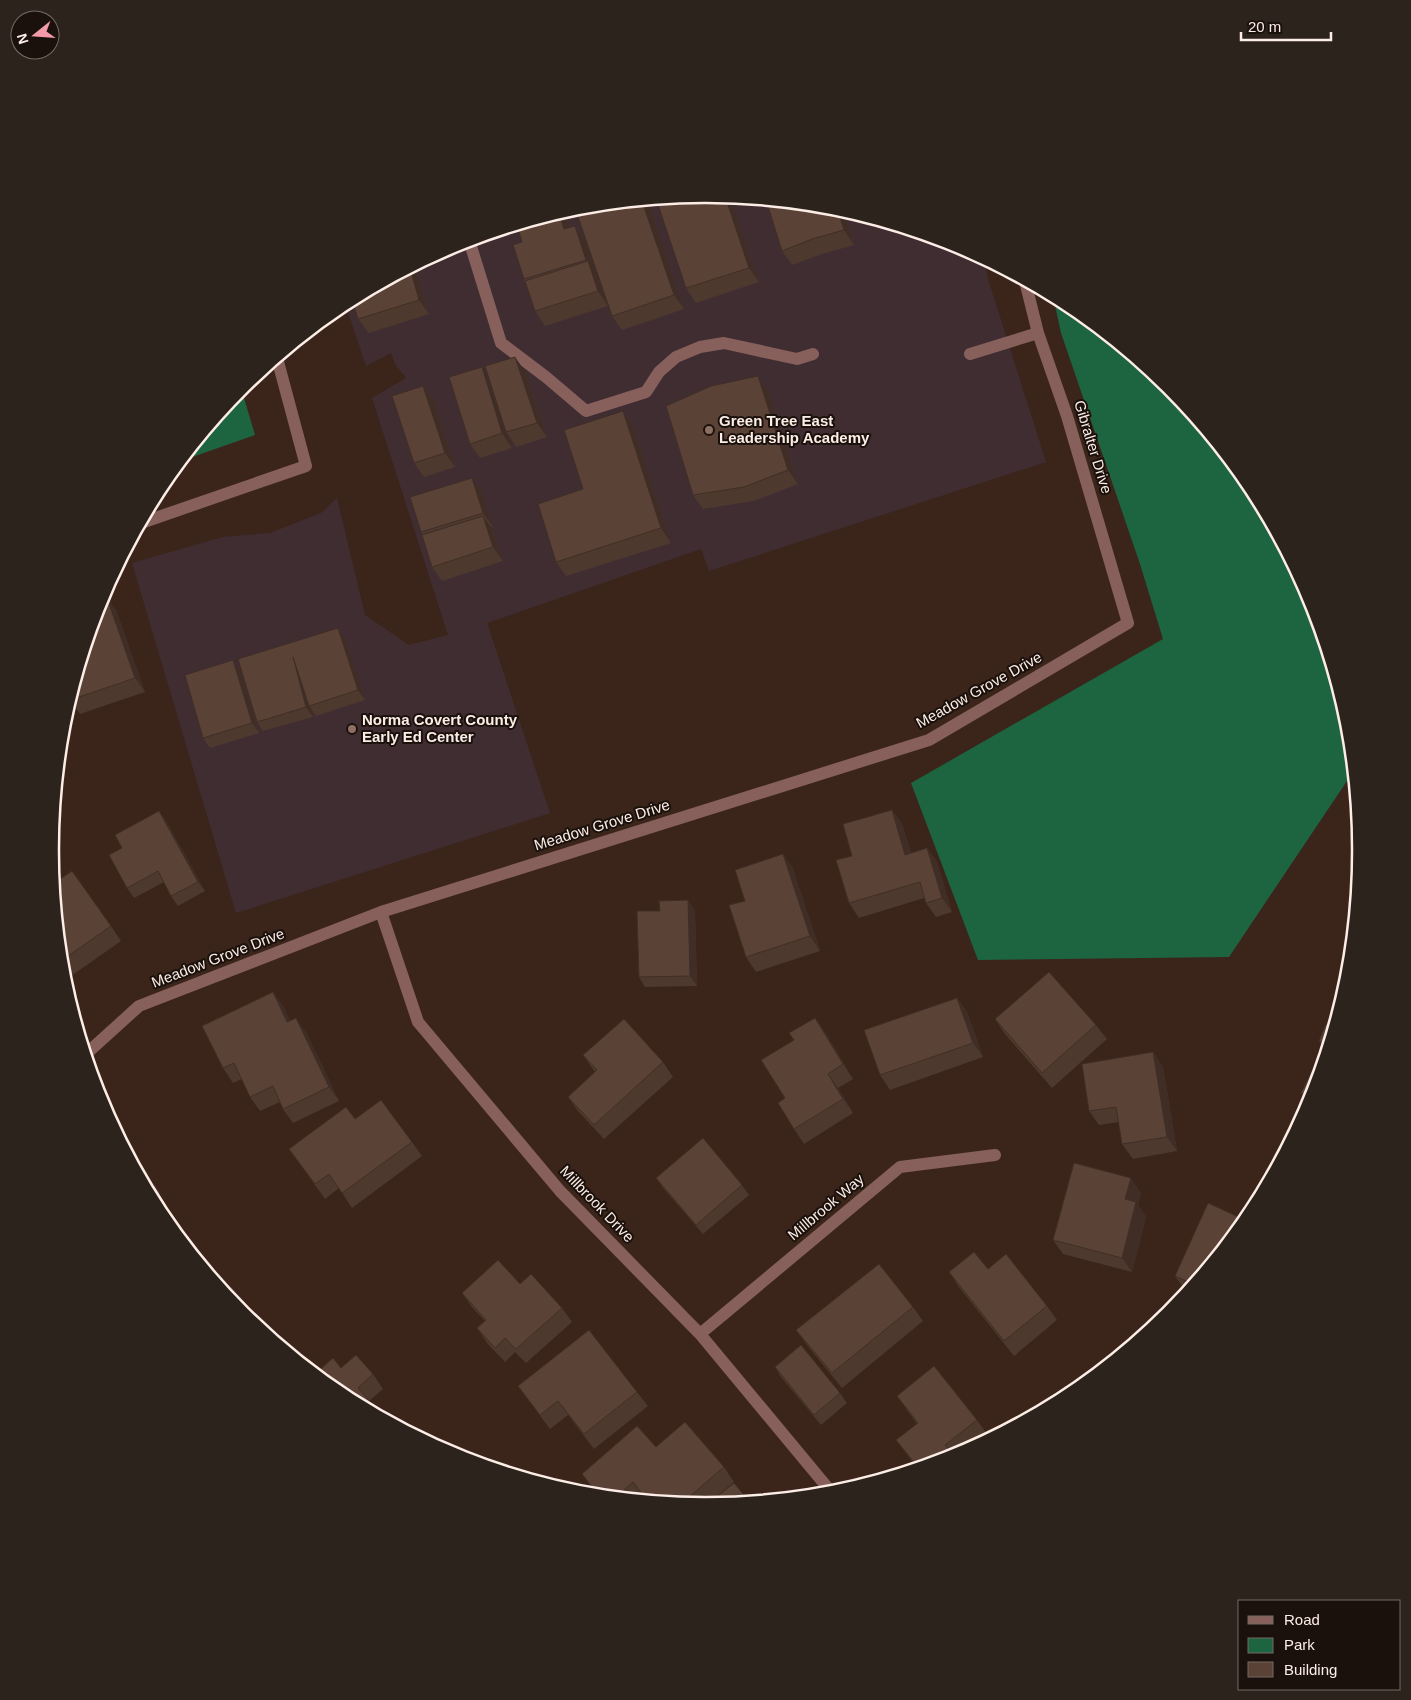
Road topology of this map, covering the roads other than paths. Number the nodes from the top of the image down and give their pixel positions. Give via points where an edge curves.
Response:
1 (471, 247) edge
2 (1027, 289) edge
3 (1038, 333) junction
4 (813, 354) dead end
5 (970, 354) dead end
6 (278, 365) edge
7 (149, 520) edge
8 (1128, 623) joint
9 (381, 912) junction
10 (91, 1050) edge
11 (995, 1155) dead end
12 (700, 1334) junction
13 (825, 1485) edge

1 - 4 street via 501,343 586,411 646,392 659,372 676,356 700,347 724,343 797,359
2 - 3 street, Gibralter Drive
3 - 5 street
3 - 8 street, Gibralter Drive via 1067,416
6 - 7 street via 306,466
8 - 9 street, Meadow Grove Drive via 929,740
9 - 10 street, Meadow Grove Drive via 139,1006
9 - 12 street, Millbrook Drive via 418,1022 560,1191
11 - 12 street, Millbrook Way via 900,1167
12 - 13 street, Millbrook Drive

